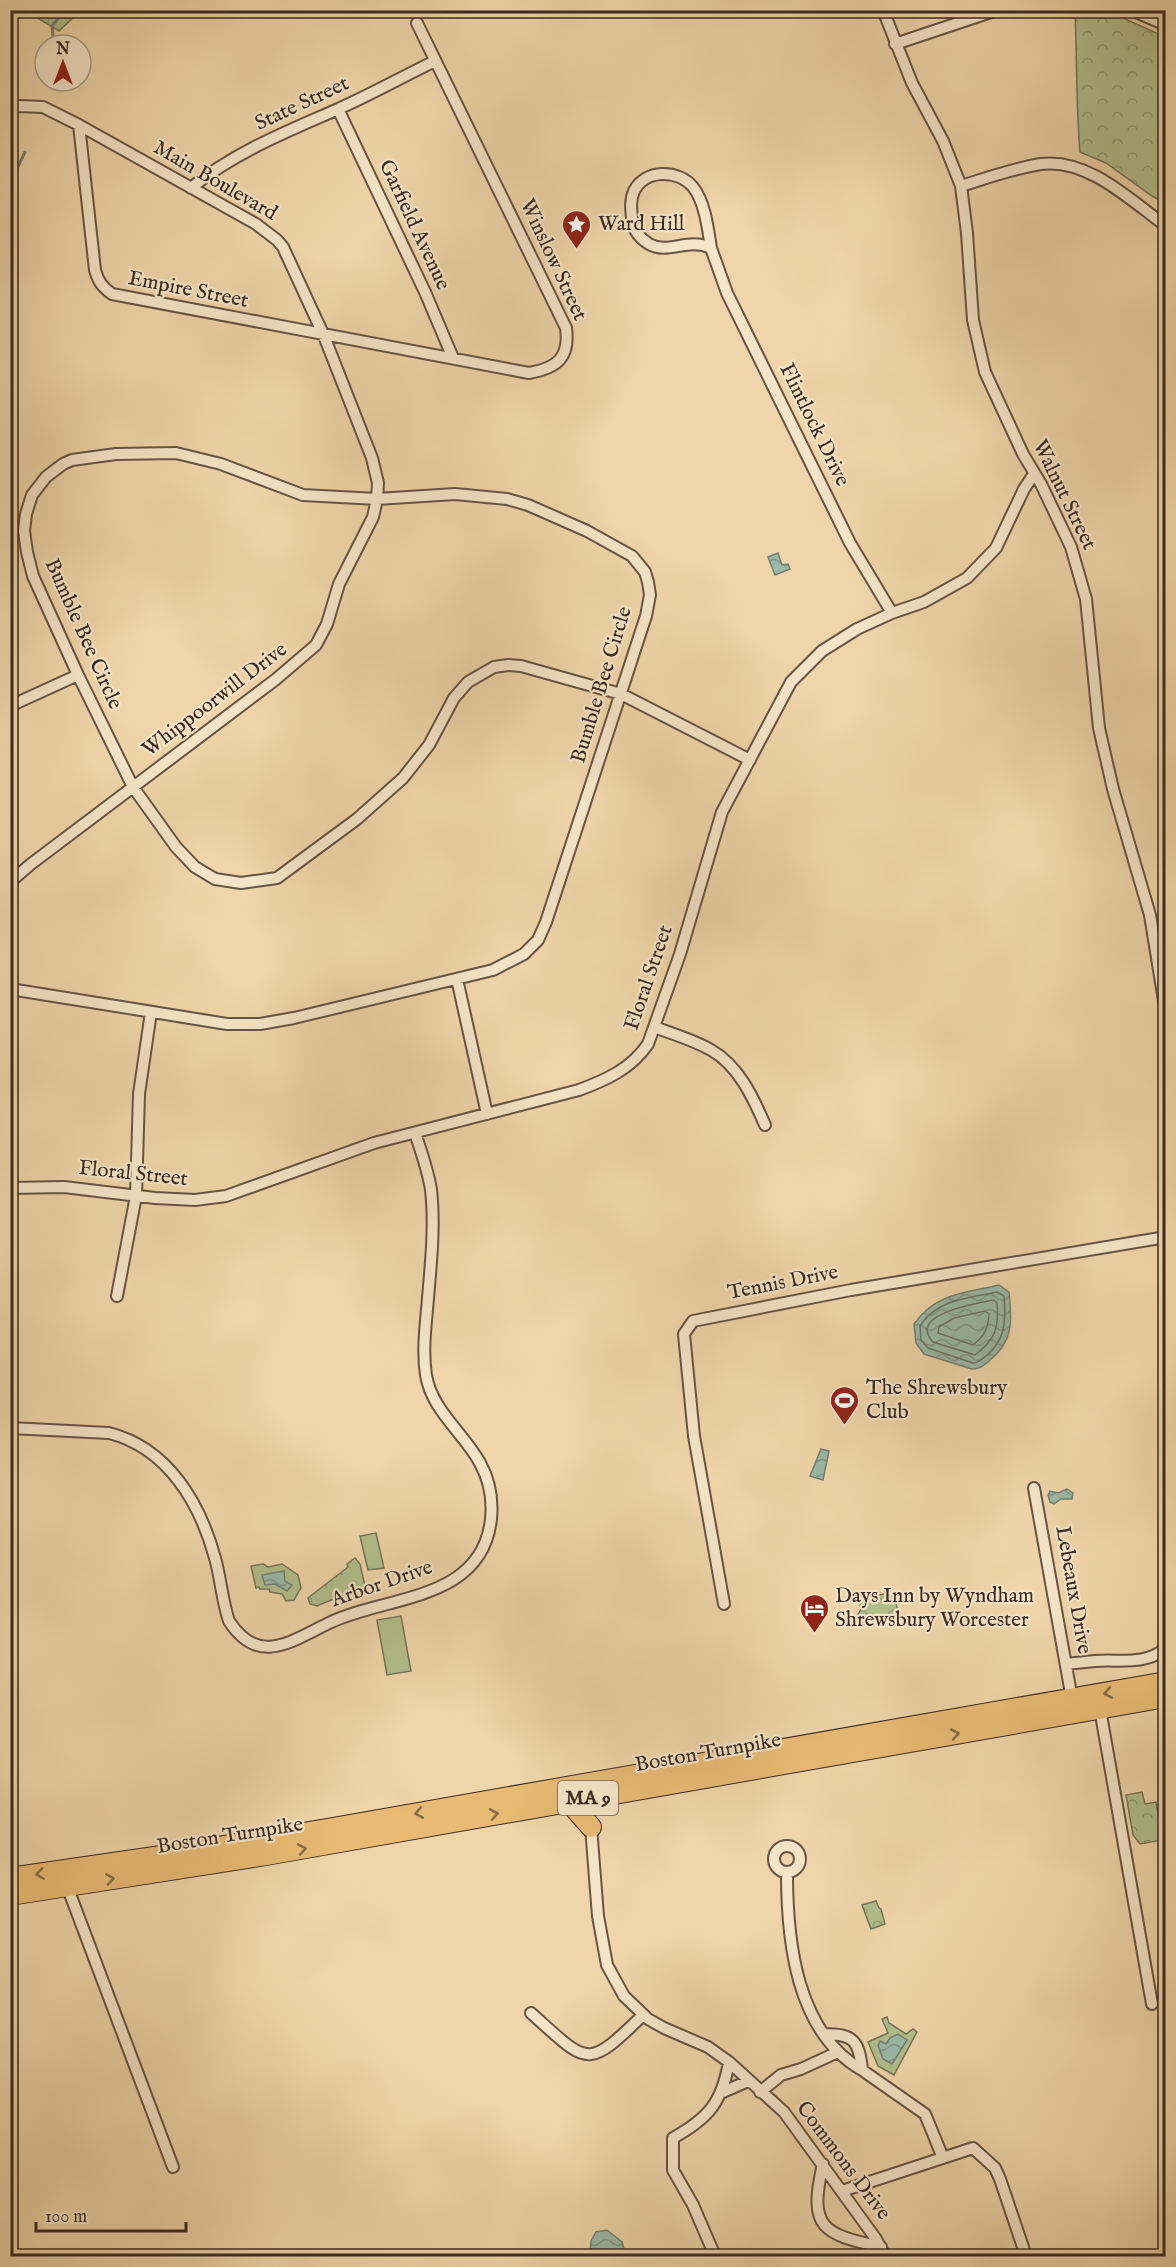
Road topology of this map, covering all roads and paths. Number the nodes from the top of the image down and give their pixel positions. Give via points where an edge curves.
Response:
1 (883, 10) edge
2 (997, 10) edge
3 (1131, 10) edge
4 (417, 23) dead end
5 (1166, 25) edge
6 (895, 44) junction
7 (435, 61) junction
8 (10, 108) edge
9 (338, 109) junction
10 (79, 125) junction
11 (961, 186) junction
12 (191, 188) junction
13 (1166, 226) edge
14 (711, 248) junction
15 (324, 336) junction
16 (453, 358) junction
17 (1034, 474) junction
18 (377, 499) junction
19 (892, 613) junction
20 (78, 675) junction
21 (621, 694) junction
22 (10, 706) edge
23 (750, 760) junction
24 (133, 787) junction
25 (10, 882) edge
26 (457, 979) junction
27 (10, 989) edge
28 (151, 1012) junction
29 (1166, 1013) edge
30 (654, 1028) junction
31 (487, 1114) junction
32 (765, 1125) dead end
33 (415, 1133) junction
34 (10, 1188) edge
35 (136, 1196) junction
36 (1166, 1237) edge
37 (117, 1296) dead end
38 (10, 1428) edge
39 (1034, 1488) dead end
40 (724, 1604) dead end
41 (1166, 1648) edge
42 (1066, 1664) junction
43 (1166, 1682) edge
44 (1166, 1697) edge
45 (1072, 1699) junction
46 (1100, 1709) junction
47 (601, 1796) junction
48 (569, 1802) junction
49 (591, 1827) junction
50 (787, 1873) dead end
51 (10, 1878) edge
52 (67, 1886) junction
53 (10, 1895) edge
54 (1152, 2004) dead end
55 (531, 2013) dead end
56 (644, 2015) junction
57 (824, 2034) junction
58 (838, 2052) junction
59 (729, 2062) junction
60 (862, 2070) junction
61 (748, 2080) junction
62 (723, 2092) junction
63 (760, 2092) junction
64 (943, 2158) junction
65 (823, 2164) junction
66 (173, 2167) dead end
67 (842, 2191) junction
68 (883, 2252) edge
69 (715, 2256) edge
70 (1026, 2256) edge

1 - 6 street, Walnut Street
2 - 6 street
3 - 5 street
4 - 7 street, Winslow Street
6 - 11 street, Walnut Street
7 - 9 street, State Street
7 - 16 street, Winslow Street via 567,336 562,359 545,370 529,373
8 - 10 street, Main Boulevard via 43,107
9 - 12 street, State Street via 283,132 208,174
9 - 16 street, Garfield Avenue
10 - 12 street, Main Boulevard
10 - 15 street, Empire Street via 95,270 103,288 125,298
11 - 13 street via 1041,164 1073,166 1092,174
11 - 17 street, Walnut Street via 973,320 981,358
12 - 15 street, Main Boulevard via 278,240
14 - 14 street, Flintlock Drive via 698,243 658,247 640,238 632,224 630,207 640,183 664,174 682,178 693,187 700,200
14 - 19 street, Flintlock Drive via 727,292 850,543
15 - 16 street, Winslow Street
15 - 18 street, Main Boulevard via 372,459
17 - 19 street, Floral Street via 996,548 981,566 937,596
17 - 29 street, Walnut Street via 1071,547 1086,599 1099,728 1150,915
18 - 20 street, Bumble Bee Circle via 303,495 221,464 176,453 116,454 63,464 32,495 24,531 33,576
18 - 21 street, Bumble Bee Circle via 455,494 507,499 587,531 632,556 645,572 650,595
18 - 24 street, Whippoorwill Drive via 369,528 339,584 316,645
19 - 23 street, Floral Street via 822,651 797,674
20 - 22 street
20 - 24 street, Bumble Bee Circle
21 - 23 street, Bumble Bee Circle
21 - 24 street, Bumble Bee Circle via 521,666 494,667 458,692 429,745 403,778 357,819 273,880 241,883 206,875 176,848
21 - 26 street, Bumble Bee Circle via 538,940 508,964
23 - 30 street, Floral Street via 722,812
24 - 25 street, Whippoorwill Drive
26 - 28 street, Bumble Bee Circle via 260,1024 227,1024
26 - 31 street
27 - 28 street, Bumble Bee Circle
28 - 35 street via 139,1094
30 - 31 street, Floral Street via 642,1052 626,1068 602,1082
30 - 32 street via 702,1045 723,1059 743,1083
31 - 33 street, Floral Street
33 - 35 street, Floral Street via 226,1196 195,1200
33 - 38 street, Arbor Drive via 432,1201 424,1330 426,1375 437,1406 481,1464 491,1494 487,1540 464,1573 410,1598 344,1616 299,1640 261,1647 247,1641 229,1621 215,1556 205,1530 184,1487 147,1448 110,1433
34 - 35 street, Floral Street via 68,1187
35 - 37 street
36 - 40 street, Tennis Drive via 693,1321 684,1334 686,1377
39 - 42 street, Lebeaux Drive
41 - 42 street via 1150,1657 1126,1661
42 - 45 street, Lebeaux Drive
43 -> 45 highway, Boston Turnpike / MA 9
44 - 46 highway, Boston Turnpike / MA 9
45 -> 51 highway, Boston Turnpike / MA 9 via 293,1834
47 -> 46 highway, Boston Turnpike / MA 9
46 - 54 street
47 - 48 highway, Boston Turnpike / MA 9
47 - 49 highway
48 - 49 highway
52 -> 48 highway, Boston Turnpike / MA 9
49 - 56 street, Commons Drive via 598,1916 607,1965 624,1996
50 - 57 street via 797,1976
52 - 53 highway, Boston Turnpike / MA 9
52 - 66 street
55 - 56 street via 561,2041 584,2055 606,2050
56 - 59 street, Commons Drive
57 - 58 street
57 - 60 street via 851,2038 858,2048
58 - 60 street
58 - 63 street via 781,2076
59 - 61 street, Commons Drive
59 - 62 street
60 - 64 street via 925,2114
61 - 62 street
61 - 63 street, Commons Drive
62 - 69 street via 701,2121 673,2138 672,2156 672,2170 693,2205
63 - 65 street, Commons Drive via 789,2117
64 - 67 street
64 - 70 street via 973,2148 994,2168
65 - 67 street, Commons Drive
65 - 68 street via 817,2194 823,2223 836,2236
67 - 68 street, Commons Drive

